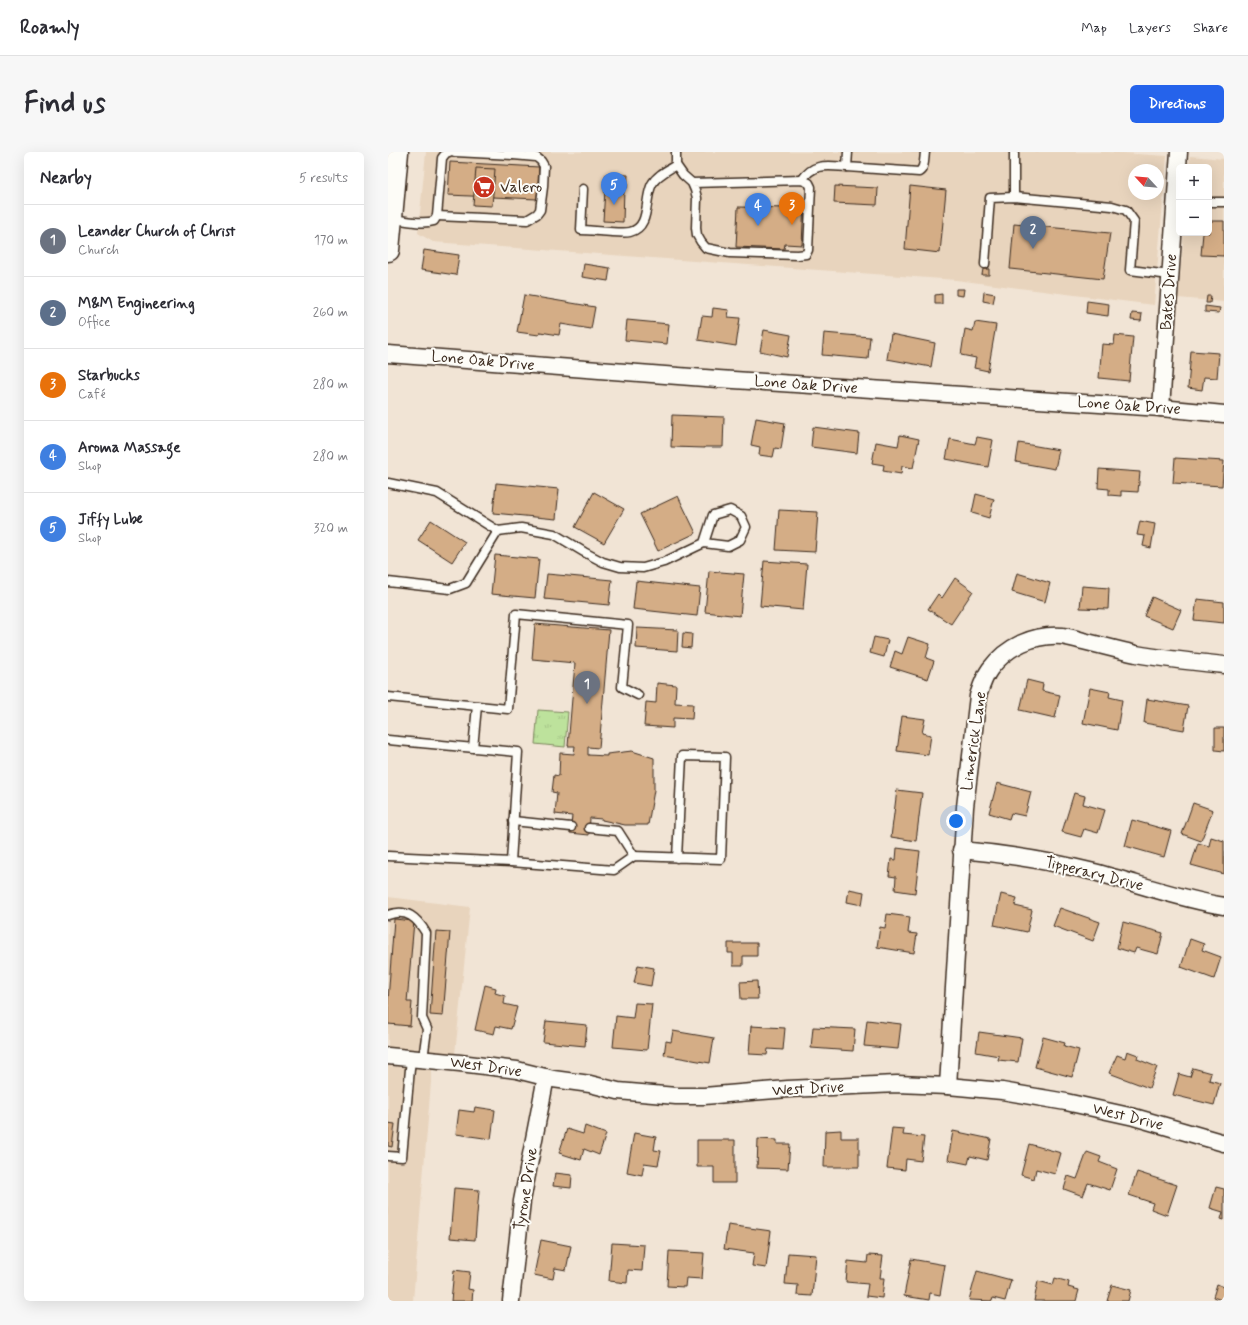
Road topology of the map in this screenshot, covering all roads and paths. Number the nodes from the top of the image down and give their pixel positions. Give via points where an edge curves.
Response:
1 (397, 152) edge
2 (449, 152) edge
3 (455, 152) edge
4 (676, 152) edge
5 (848, 152) edge
6 (925, 152) edge
7 (1014, 152) edge
8 (1179, 152) edge
9 (513, 154) edge
10 (1178, 164) edge
11 (676, 165) junction
12 (847, 167) junction
13 (802, 180) junction
14 (692, 183) junction
15 (583, 189) dead end
16 (1014, 198) junction
17 (1212, 202) edge
18 (1224, 202) edge
19 (1176, 211) edge
20 (437, 216) junction
21 (392, 219) junction
22 (388, 250) edge
23 (985, 264) dead end
24 (1170, 275) junction
25 (388, 354) edge
26 (1161, 408) junction
27 (1224, 414) edge
28 (388, 483) edge
29 (498, 531) junction
30 (704, 543) junction
31 (388, 582) edge
32 (1224, 665) edge
33 (638, 695) dead end
34 (388, 697) edge
35 (477, 706) junction
36 (388, 740) edge
37 (473, 748) junction
38 (514, 820) junction
39 (571, 827) dead end
40 (589, 828) dead end
41 (961, 850) junction
42 (388, 856) edge
43 (634, 856) junction
44 (677, 858) junction
45 (511, 862) junction
46 (1224, 906) edge
47 (388, 914) edge
48 (388, 1056) edge
49 (417, 1059) junction
50 (546, 1077) junction
51 (948, 1086) junction
52 (1224, 1143) edge
53 (388, 1156) edge
54 (510, 1301) edge

1 - 21 main road
2 - 20 lane via 442,158
3 - 9 lane
4 - 11 lane
5 - 12 lane
6 - 12 lane via 923,168 918,172
7 - 16 lane
8 - 10 street, Bates Drive
9 - 20 lane via 536,157 544,166 542,201 537,214 526,220
11 - 14 lane
11 - 15 lane via 657,177 652,184 643,222 637,230 629,233 580,230
12 - 13 lane via 826,165 807,173
13 - 14 lane
13 - 14 lane via 811,187 808,250 806,254 798,256 730,253 706,248 697,235 697,198
16 - 23 lane via 990,198
16 - 24 lane via 1112,206 1126,210 1134,221 1130,270
17 - 18 lane
19 - 24 street, Bates Drive
20 - 21 lane via 430,222
21 - 22 main road
24 - 26 street, Bates Drive
25 - 26 street, Lone Oak Drive via 718,380
26 - 27 street, Lone Oak Drive
28 - 29 lane via 437,492
29 - 30 lane via 521,528 554,534 603,562 620,567 643,568 664,562
29 - 31 lane via 466,583 450,589
30 - 30 lane via 714,515 730,510 741,516 746,527 740,540 728,546
32 - 41 street, Limerick Lane via 1136,654 1063,636 1045,636 1016,645 1002,655 990,669 978,696
33 - 35 lane via 622,687 628,624 516,614 508,709
34 - 35 lane
35 - 37 lane
36 - 37 lane
37 - 38 lane via 518,752
38 - 39 lane
38 - 45 lane
40 - 43 lane via 618,831
41 - 46 street, Tipperary Drive via 1045,861
41 - 51 street, Limerick Lane
42 - 45 lane
43 - 44 lane
43 - 45 lane via 614,870
44 - 44 lane via 721,859 725,756 682,756
47 - 49 lane via 412,916 420,922 426,933 422,1018 427,1030
48 - 49 street, West Drive
49 - 50 street, West Drive via 517,1070
49 - 53 lane via 402,1157
50 - 51 street, West Drive via 618,1091 676,1096 897,1084
50 - 54 street, Tyrone Drive via 522,1201
51 - 52 street, West Drive via 1002,1091 1066,1102 1134,1117

